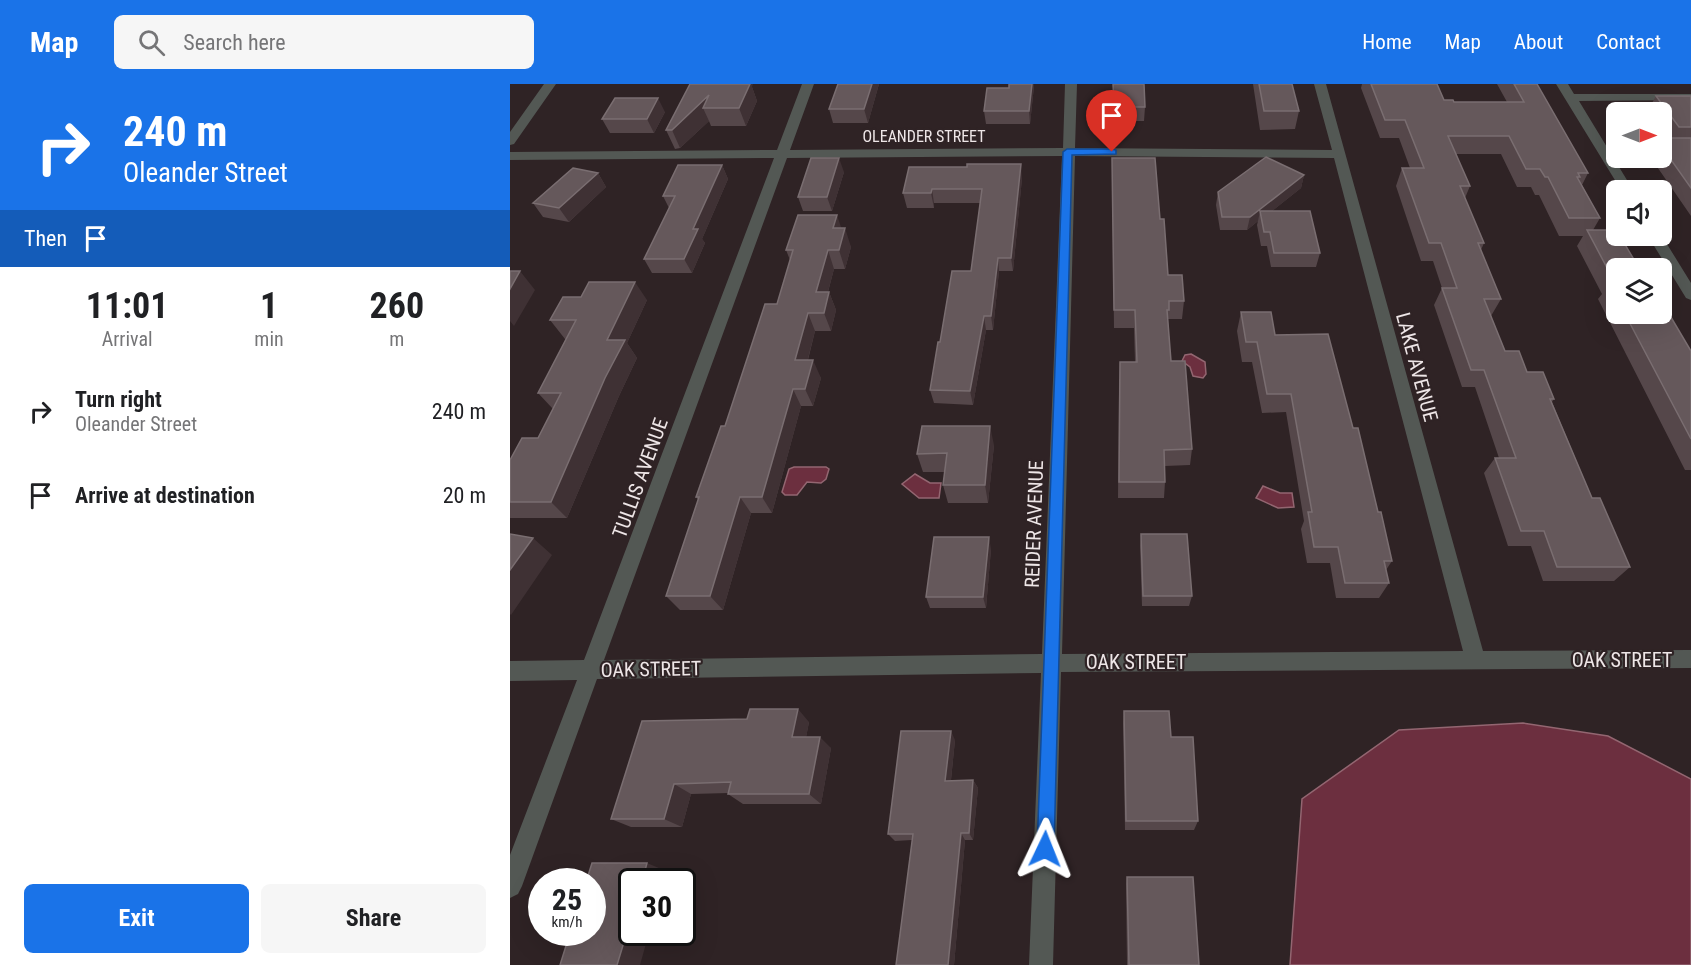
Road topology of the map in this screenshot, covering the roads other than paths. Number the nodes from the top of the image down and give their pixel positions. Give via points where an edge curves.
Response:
1 (550, 84) edge
2 (808, 84) edge
3 (1071, 84) edge
4 (1320, 84) edge
5 (1562, 84) edge
6 (1691, 97) edge
7 (1571, 98) junction
8 (510, 141) edge
9 (1067, 152) junction
10 (782, 154) junction
11 (1337, 154) junction
12 (510, 156) edge
13 (1621, 180) edge
14 (1661, 246) edge
15 (1691, 295) edge
16 (1691, 659) edge
17 (1476, 661) junction
18 (1052, 663) junction
19 (591, 669) junction
20 (510, 671) edge
21 (510, 886) edge
22 (1041, 965) edge

1 - 8 street
2 - 10 street, TULLIS AVENUE
3 - 9 street, REIDER AVENUE
4 - 11 street, LAKE AVENUE
5 - 7 street
6 - 7 street
7 - 13 street
9 - 10 street, OLEANDER STREET
9 - 11 street, OLEANDER STREET
9 - 18 street, REIDER AVENUE
10 - 12 street, OLEANDER STREET
10 - 19 street, TULLIS AVENUE
11 - 17 street, LAKE AVENUE
14 - 15 street
16 - 17 street, OAK STREET
17 - 18 street, OAK STREET
18 - 19 street, OAK STREET
18 - 22 street, REIDER AVENUE
19 - 20 street, OAK STREET
19 - 21 street, TULLIS AVENUE

